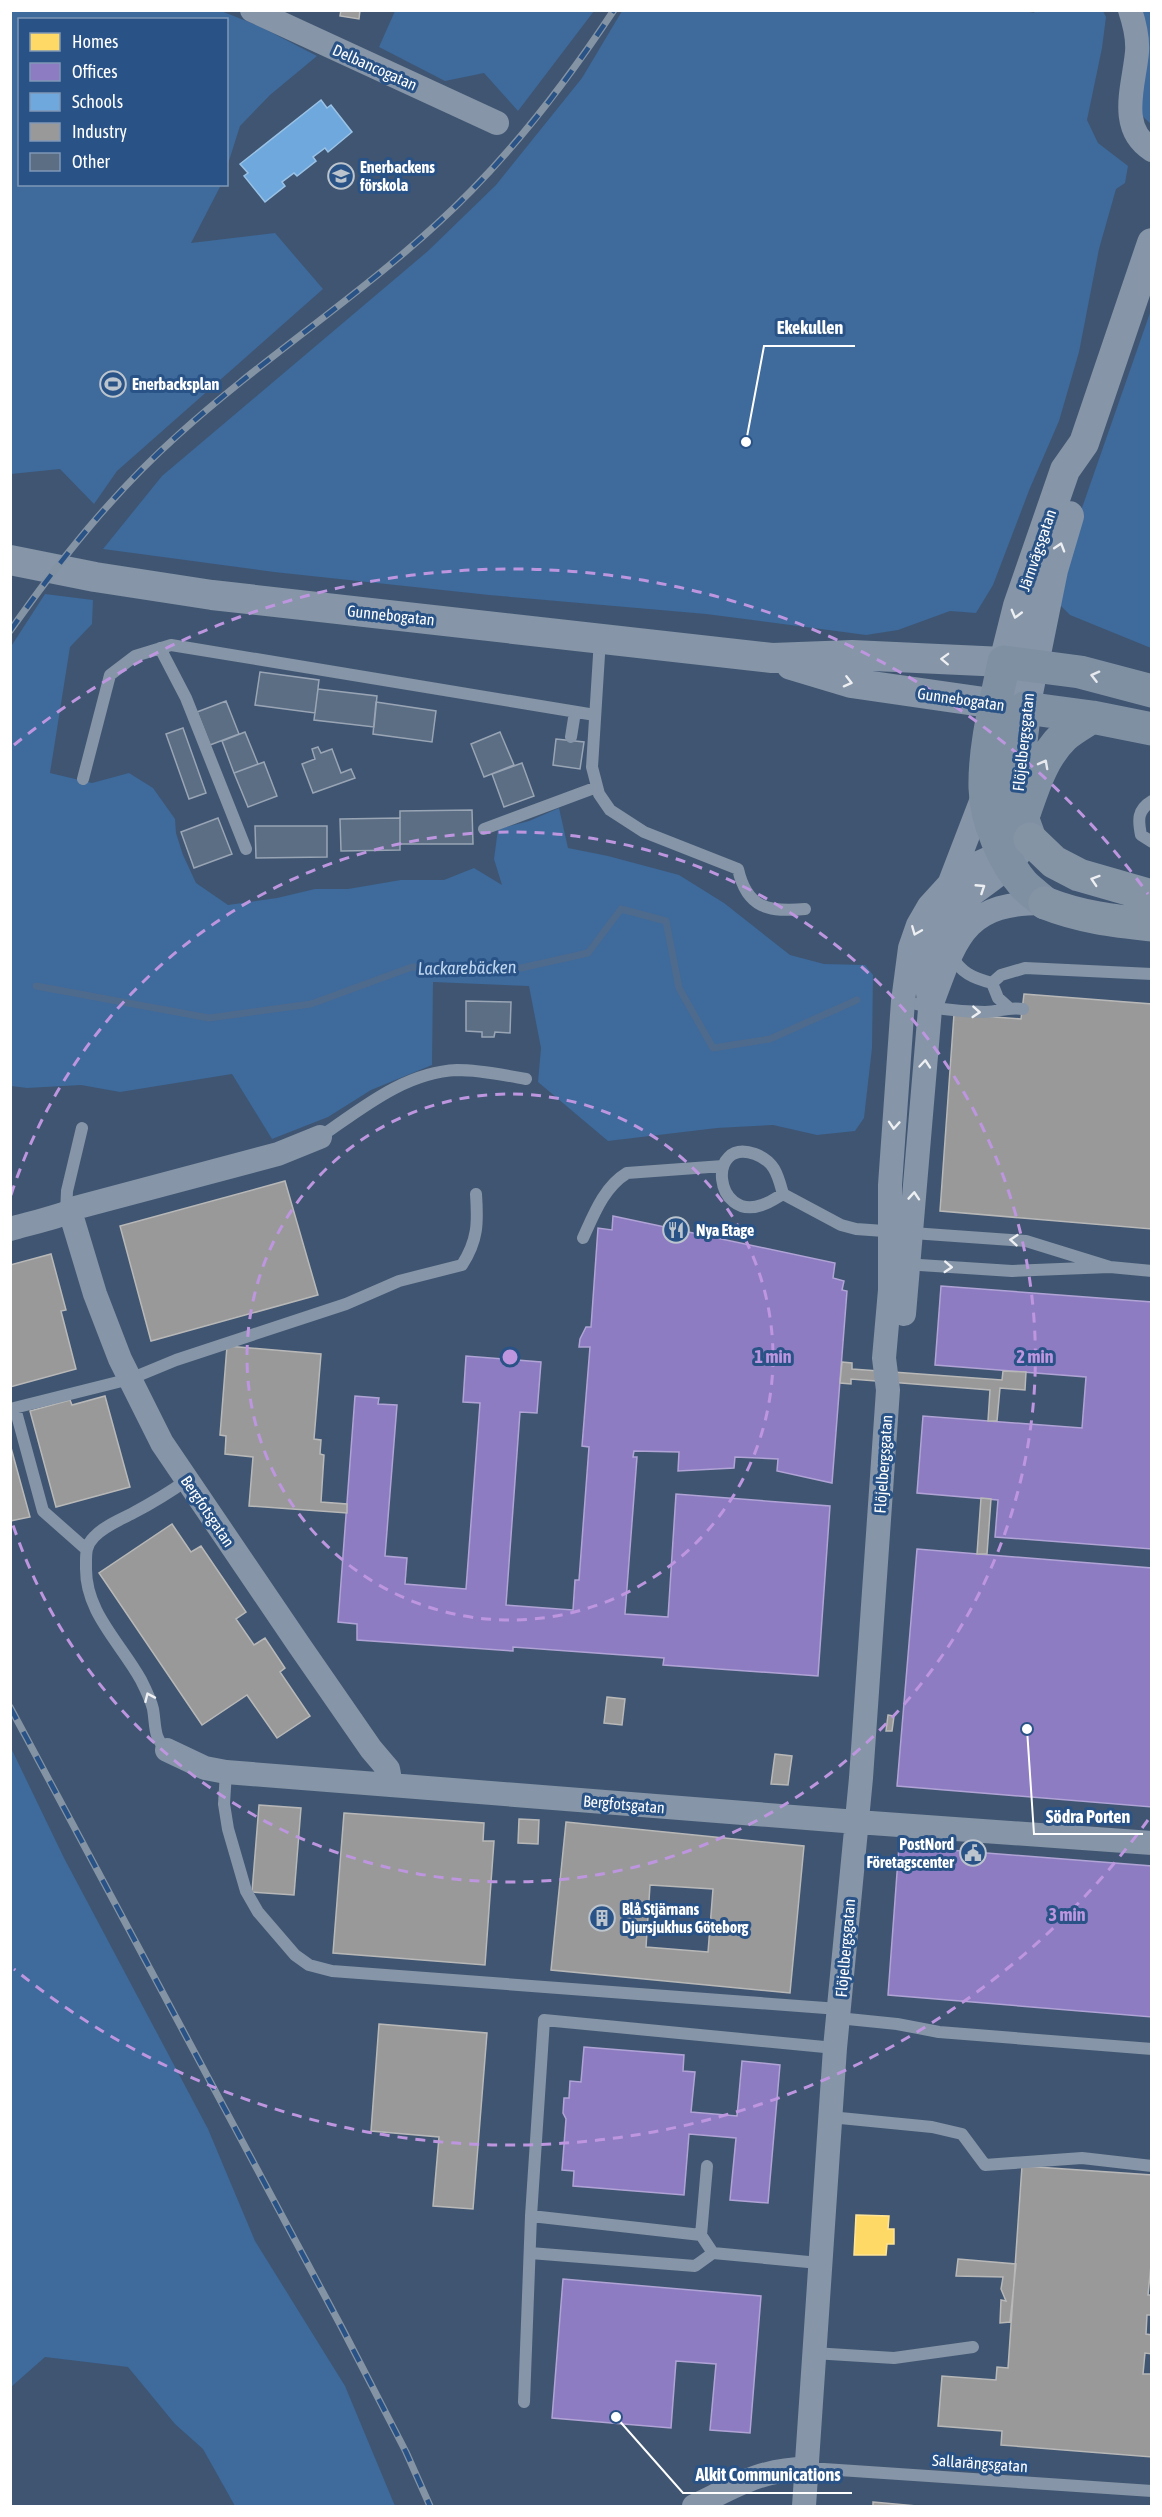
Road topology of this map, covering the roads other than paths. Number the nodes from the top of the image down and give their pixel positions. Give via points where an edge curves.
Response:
1 (252, 10) edge
2 (1130, 10) edge
3 (497, 123) dead end
4 (1152, 150) edge
5 (1152, 243) edge
6 (10, 560) edge
7 (600, 638) junction
8 (160, 648) junction
9 (772, 658) junction
10 (1018, 663) junction
11 (1152, 691) edge
12 (1011, 706) junction
13 (575, 712) junction
14 (595, 715) junction
15 (1092, 717) junction
16 (1152, 729) edge
17 (571, 738) dead end
18 (83, 779) dead end
19 (597, 787) junction
20 (985, 789) junction
21 (1152, 801) edge
22 (484, 829) dead end
23 (1152, 842) edge
24 (1017, 843) junction
25 (246, 849) dead end
26 (949, 884) junction
27 (1152, 897) edge
28 (1045, 903) junction
29 (805, 909) dead end
30 (1152, 925) edge
31 (951, 954) junction
32 (1152, 974) edge
33 (992, 983) junction
34 (903, 1001) junction
35 (1008, 1007) junction
36 (930, 1009) junction
37 (1023, 1009) dead end
38 (526, 1079) dead end
39 (82, 1128) dead end
40 (320, 1137) joint
41 (723, 1166) junction
42 (476, 1194) dead end
43 (783, 1194) junction
44 (66, 1214) junction
45 (10, 1229) edge
46 (901, 1232) junction
47 (583, 1238) dead end
48 (1050, 1247) junction
49 (899, 1264) junction
50 (1110, 1267) junction
51 (1045, 1271) junction
52 (1152, 1271) edge
53 (130, 1379) junction
54 (13, 1408) edge
55 (187, 1480) junction
56 (86, 1549) junction
57 (167, 1750) joint
58 (226, 1772) junction
59 (391, 1785) junction
60 (857, 1822) junction
61 (1152, 1843) edge
62 (838, 2013) junction
63 (835, 2048) junction
64 (1152, 2049) edge
65 (830, 2117) junction
66 (707, 2166) dead end
67 (1152, 2166) edge
68 (531, 2216) junction
69 (701, 2235) junction
70 (530, 2253) junction
71 (713, 2253) junction
72 (819, 2263) junction
73 (974, 2347) dead end
74 (813, 2353) junction
75 (524, 2402) dead end
76 (806, 2469) junction
77 (1152, 2491) edge
78 (694, 2506) edge
79 (804, 2506) edge

1 - 3 street, Delbancogatan
2 - 4 street via 1138,49 1130,123 1141,144
5 - 10 street, Järnvägsgatan via 1084,443 1065,470 1018,606
6 - 7 street, Gunnebogatan via 212,594
7 - 9 street, Gunnebogatan
7 - 14 lane
8 - 13 lane via 171,645
8 - 18 lane via 135,656 110,675
8 - 25 lane via 186,698
10 -> 9 street, Gunnebogatan via 852,655
9 -> 12 street, Gunnebogatan via 851,683
11 -> 10 main road, Gunnebogatan via 1080,672
10 - 12 main road, Flöjelbergsgatan
12 - 15 main road, Gunnebogatan
12 - 20 main road, Flöjelbergsgatan
12 - 24 main road, Flöjelbergsgatan
13 - 14 lane
13 - 17 lane
14 - 19 lane via 592,767
15 - 16 main road, Gunnebogatan
24 -> 15 main road, Flöjelbergsgatan via 1033,787 1050,753 1065,735
19 - 22 lane
19 - 29 lane via 610,810 644,832 738,869 742,887 754,901 779,911
20 - 24 main road, Flöjelbergsgatan via 992,826
20 - 26 street, Flöjelbergsgatan
21 - 23 lane via 1138,817 1141,835
24 - 26 street, Flöjelbergsgatan via 974,865
27 -> 24 highway via 1079,874
24 - 28 main road, Flöjelbergsgatan via 1024,884
36 -> 24 street, Flöjelbergsgatan via 926,958 932,937
26 -> 34 street, Flöjelbergsgatan via 918,925 910,948
28 - 30 highway via 1091,918
28 - 31 street, Flöjelbergsgatan via 1010,904 986,913 959,938
31 - 33 lane via 964,973
31 - 36 street, Flöjelbergsgatan
32 - 33 lane via 1025,968 1001,975
33 - 35 lane via 998,998
34 - 36 lane
34 -> 46 street, Flöjelbergsgatan via 890,1185
36 -> 35 lane via 987,1013
35 - 37 lane
46 -> 36 street, Flöjelbergsgatan
38 - 40 lane via 456,1070 422,1077 383,1095
39 - 44 lane via 67,1191
40 - 44 street via 278,1154 75,1208
41 - 43 lane via 738,1153 765,1158 774,1166
41 - 43 lane via 722,1187 741,1205 763,1205
41 - 47 lane via 627,1173 609,1188
42 - 53 lane via 474,1247 462,1265 399,1281 346,1304
43 - 46 lane via 841,1225
44 - 45 street
44 - 53 street, Bergfotsgatan via 73,1221 95,1294
48 -> 46 lane via 1026,1241
46 - 49 street, Flöjelbergsgatan
48 - 50 lane
48 - 51 lane via 1052,1257
49 -> 51 lane
49 - 60 street, Flöjelbergsgatan via 902,1337 888,1390
50 - 51 lane
50 - 52 lane
53 - 54 lane
53 - 55 street, Bergfotsgatan via 162,1443
54 - 56 lane via 43,1511
55 - 56 lane via 106,1527
55 - 59 street, Bergfotsgatan via 388,1769
57 -> 56 lane via 155,1736 153,1707 141,1680 89,1595
57 - 58 street, Bergfotsgatan
58 - 59 street, Bergfotsgatan
58 - 62 lane via 224,1803 228,1829 246,1891 289,1949 309,1965 332,1971
59 - 60 street, Bergfotsgatan
60 - 61 street, Bergfotsgatan
60 - 62 street, Flöjelbergsgatan
62 - 63 street, Flöjelbergsgatan
62 - 64 lane via 939,2032
63 - 65 street, Flöjelbergsgatan
63 - 68 lane via 544,2020
65 - 67 lane via 932,2127 962,2134 985,2165 1082,2158
65 - 72 street, Flöjelbergsgatan
66 - 69 lane
68 - 69 lane
68 - 70 lane
69 - 71 lane
70 - 71 lane via 695,2266
70 - 75 lane
71 - 72 lane
72 - 74 street, Flöjelbergsgatan
73 - 74 lane via 894,2358
74 - 76 street, Flöjelbergsgatan
76 - 77 lane, Sallarängsgatan
76 - 78 street via 754,2476
76 - 79 street, Flöjelbergsgatan

